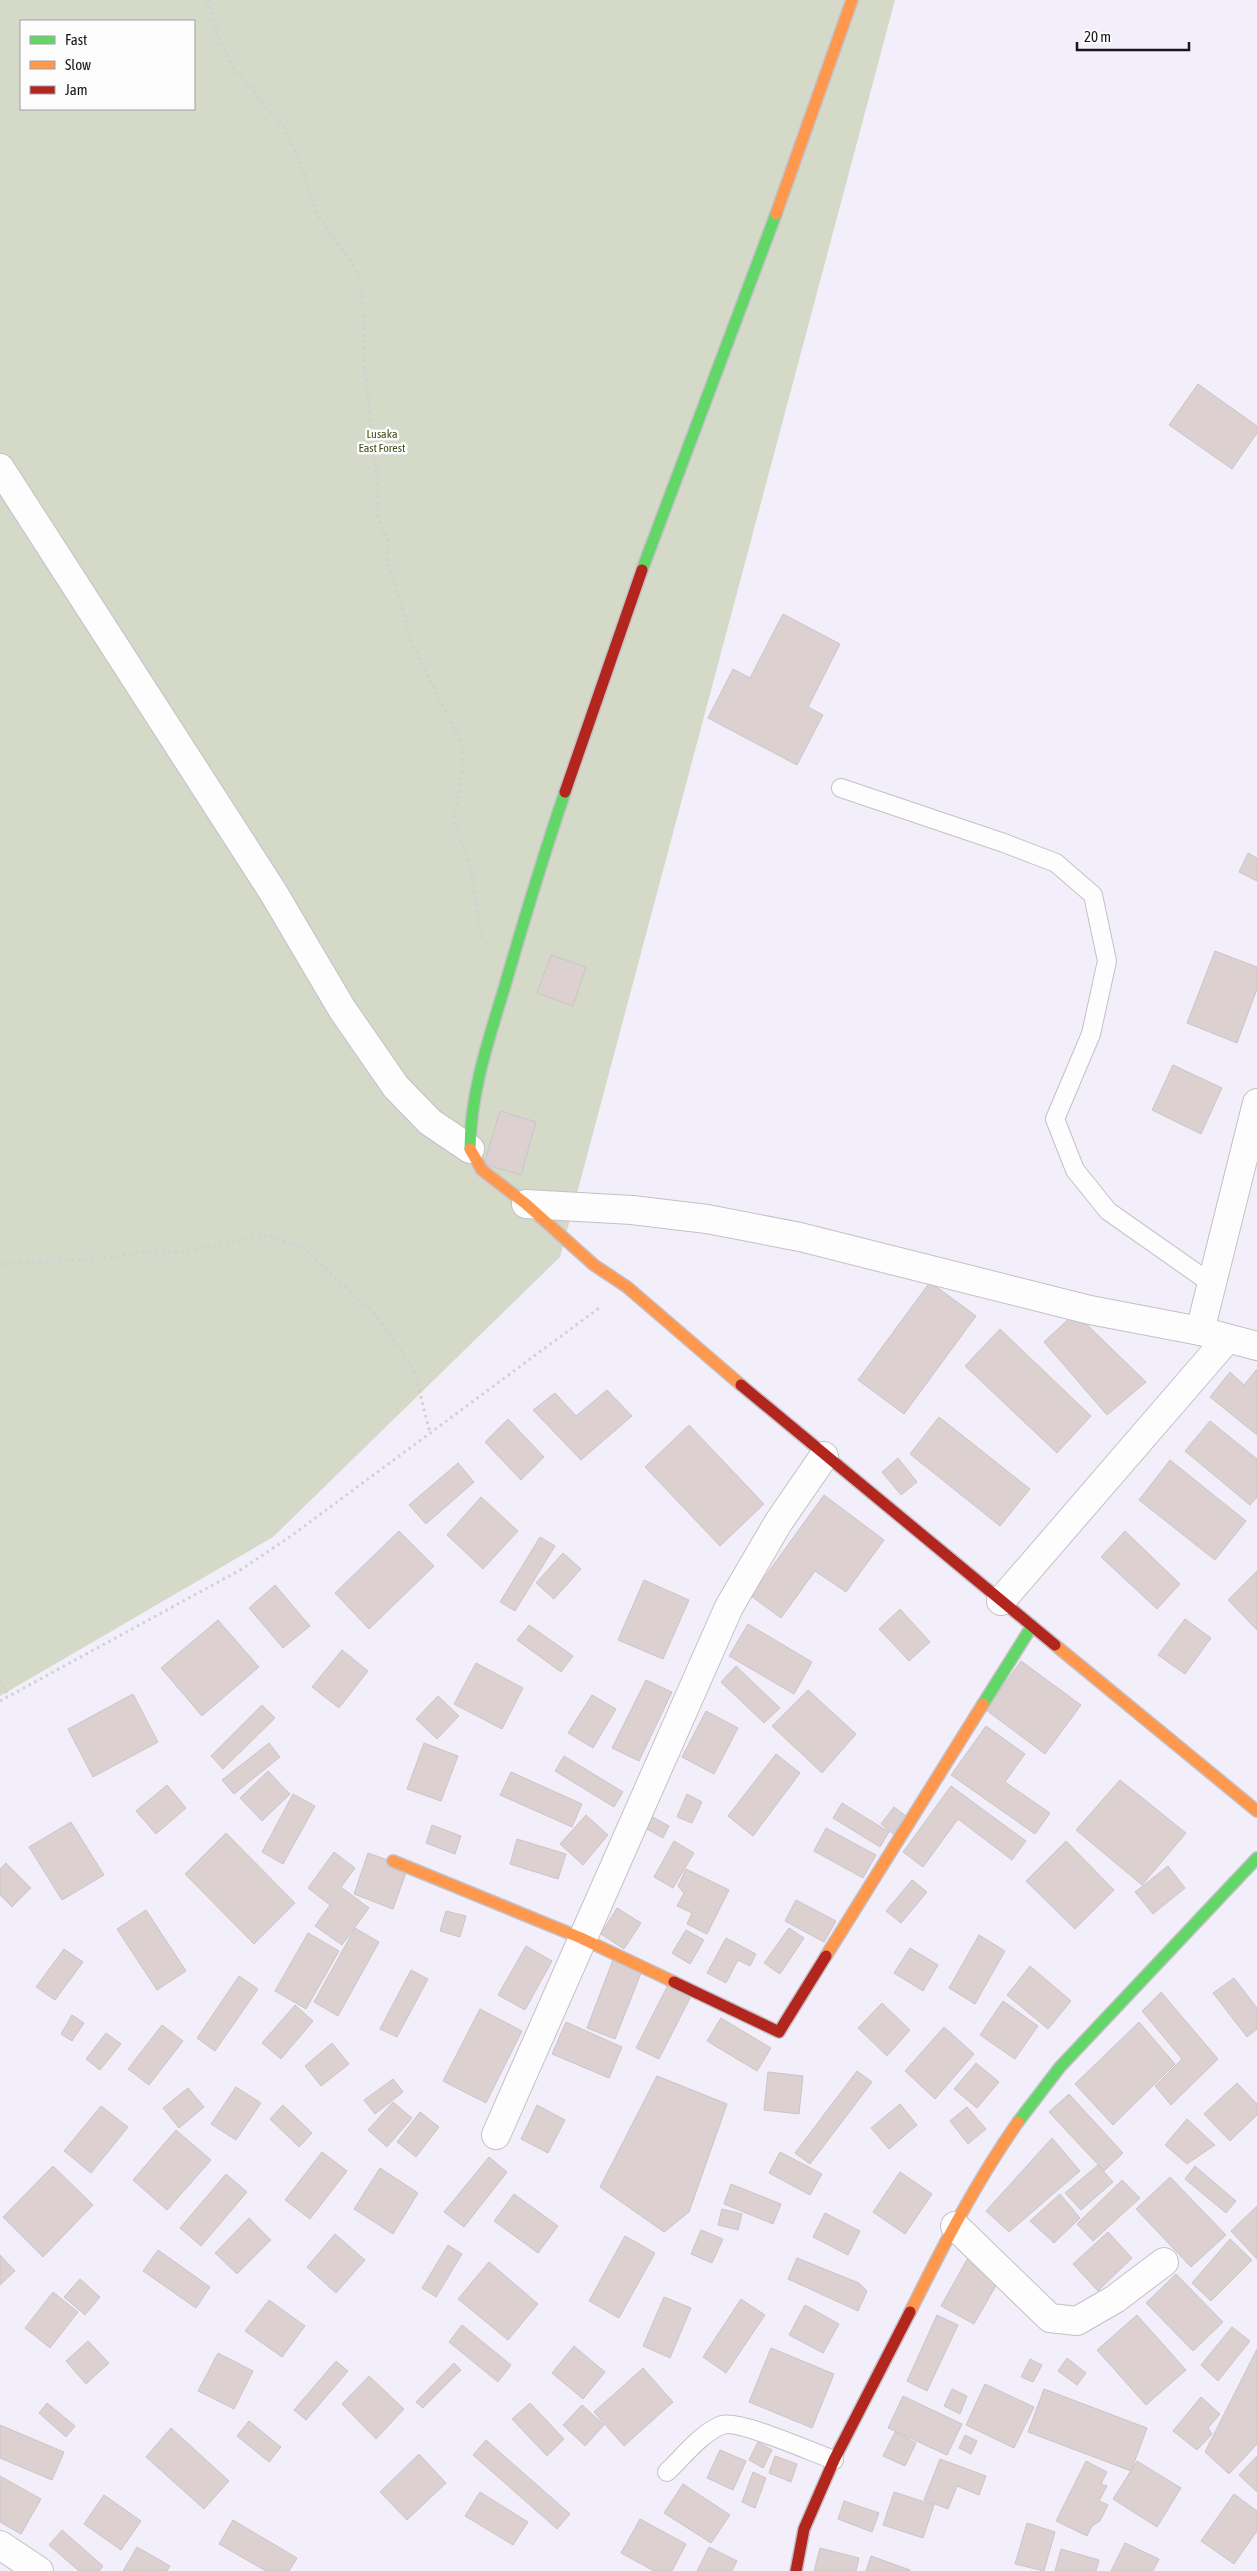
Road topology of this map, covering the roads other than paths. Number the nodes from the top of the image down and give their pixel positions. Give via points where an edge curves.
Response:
1 (852, 0) edge
2 (0, 468) edge
3 (841, 788) dead end
4 (1257, 1103) edge
5 (470, 1149) junction
6 (526, 1204) junction
7 (1212, 1284) junction
8 (1200, 1331) junction
9 (1227, 1339) junction
10 (1257, 1346) edge
11 (824, 1456) junction
12 (1001, 1601) junction
13 (1032, 1626) junction
14 (1254, 1802) edge
15 (1257, 1858) edge
16 (393, 1861) dead end
17 (581, 1938) junction
18 (496, 2135) dead end
19 (955, 2226) junction
20 (1164, 2262) dead end
21 (834, 2460) junction
22 (667, 2472) dead end
23 (0, 2546) edge
24 (39, 2571) edge
25 (796, 2571) edge

1 - 5 street via 788,184 630,601 539,868 485,1052 470,1126
2 - 5 street via 273,892 342,1009 396,1086 430,1122
3 - 7 lane via 1056,863 1093,895 1107,961 1091,1034 1055,1119 1074,1170 1108,1211
4 - 7 street
5 - 6 street via 482,1170
6 - 8 street via 632,1210 707,1219 800,1236 1090,1310
6 - 11 street via 594,1265 627,1287
7 - 8 street
8 - 9 street
9 - 10 street
9 - 12 street
11 - 12 street
11 - 17 street via 778,1523 729,1607
12 - 13 street
13 - 14 street
13 - 17 street via 779,2032
15 - 19 street via 1060,2068 985,2170
16 - 17 street
17 - 18 street
19 - 20 street via 1050,2318 1077,2321 1115,2299
19 - 21 street
21 - 22 lane via 740,2425 723,2425 706,2436
21 - 25 street via 804,2529
23 - 24 street

